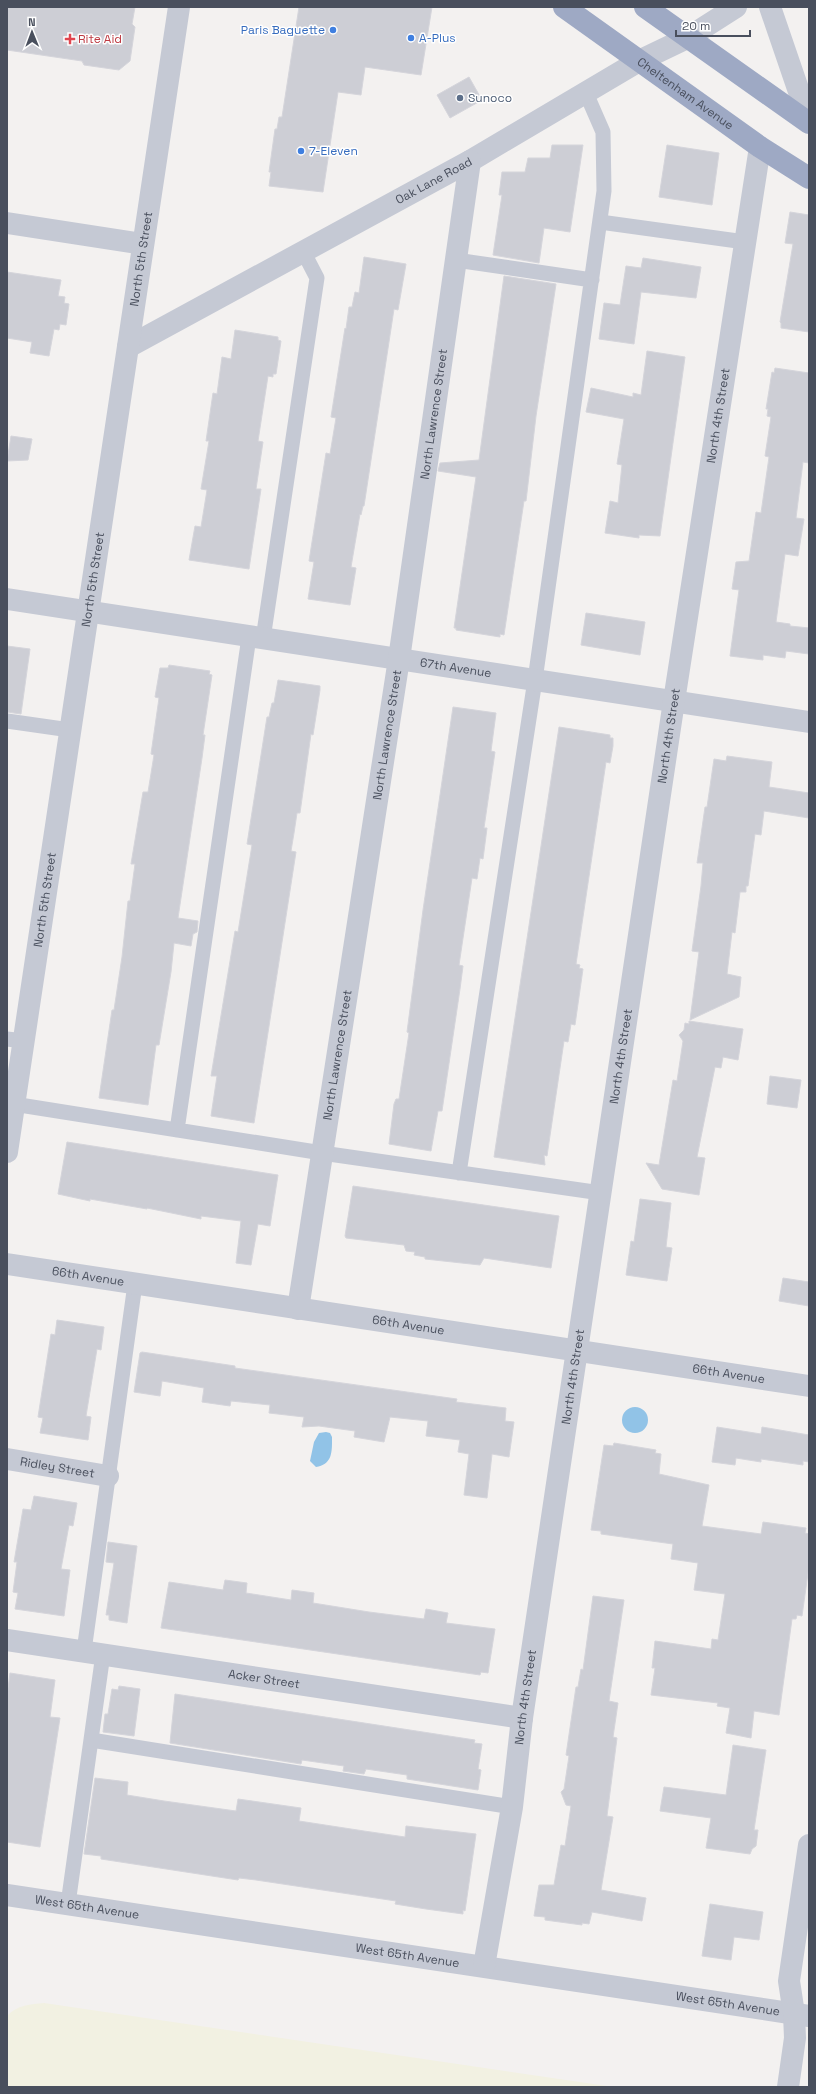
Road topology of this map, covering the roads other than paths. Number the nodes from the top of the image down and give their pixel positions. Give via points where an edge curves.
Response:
1 (179, 7) edge
2 (564, 7) edge
3 (645, 7) edge
4 (736, 7) edge
5 (770, 7) edge
6 (689, 37) junction
7 (639, 61) junction
8 (586, 93) junction
9 (809, 122) edge
10 (760, 147) junction
11 (470, 161) junction
12 (809, 178) edge
13 (600, 222) junction
14 (7, 223) edge
15 (745, 242) junction
16 (144, 244) junction
17 (303, 251) junction
18 (456, 260) junction
19 (592, 280) junction
20 (128, 347) junction
21 (7, 599) edge
22 (88, 612) junction
23 (256, 638) junction
24 (399, 659) junction
25 (535, 680) junction
26 (674, 701) junction
27 (7, 721) edge
28 (809, 722) edge
29 (70, 730) junction
30 (15, 1040) edge
31 (11, 1104) edge
32 (177, 1130) junction
33 (7, 1152) edge
34 (322, 1153) junction
35 (459, 1173) junction
36 (601, 1193) junction
37 (7, 1264) edge
38 (135, 1284) junction
39 (298, 1308) junction
40 (578, 1351) junction
41 (809, 1386) edge
42 (7, 1459) edge
43 (108, 1476) junction
44 (7, 1640) edge
45 (93, 1653) junction
46 (522, 1718) junction
47 (91, 1740) junction
48 (512, 1807) junction
49 (809, 1845) edge
50 (7, 1895) edge
51 (68, 1904) junction
52 (484, 1966) junction
53 (802, 2015) edge
54 (788, 2087) edge

1 - 16 street, North 5th Street
2 - 7 highway, Cheltenham Avenue
3 - 6 highway
4 - 6 street, Oak Lane Road
5 - 9 street
6 - 7 street, Oak Lane Road
6 - 9 highway
7 - 8 street, Oak Lane Road
7 - 10 highway, Cheltenham Avenue
8 - 11 street, Oak Lane Road
8 - 13 lane via 603,132 604,191
10 - 12 highway, Cheltenham Avenue
10 - 15 street, North 4th Street
11 - 17 street, Oak Lane Road
11 - 18 street, North Lawrence Street
13 - 15 lane
13 - 19 lane
14 - 16 street
15 - 26 street, North 4th Street
16 - 20 street, North 5th Street
17 - 20 street, Oak Lane Road
17 - 23 lane via 317,278
18 - 19 lane
18 - 24 street, North Lawrence Street
19 - 25 lane
20 - 22 street, North 5th Street
21 - 22 street, 67th Avenue
22 - 23 street, 67th Avenue
22 - 29 street, North 5th Street
23 - 24 street, 67th Avenue
23 - 32 lane
24 - 25 street, 67th Avenue
24 - 34 street, North Lawrence Street
25 - 26 street, 67th Avenue
25 - 35 lane
26 - 28 street, 67th Avenue
26 - 36 street, North 4th Street
27 - 29 lane
29 - 30 street, North 5th Street
30 - 31 street, North 5th Street
31 - 32 lane
31 - 33 street, North 5th Street
32 - 34 lane
34 - 35 lane
34 - 39 street, North Lawrence Street
35 - 36 lane
36 - 40 street, North 4th Street
37 - 38 street, 66th Avenue
38 - 39 street, 66th Avenue
38 - 43 lane
39 - 40 street, 66th Avenue
40 - 41 street, 66th Avenue
40 - 46 street, North 4th Street
42 - 43 street, Ridley Street
43 - 45 lane
44 - 45 street, Acker Street
45 - 46 street, Acker Street
45 - 47 lane
46 - 48 street, North 4th Street
47 - 48 lane
47 - 51 lane
48 - 52 street, North 4th Street
49 - 53 street via 789,1981
50 - 51 street, West 65th Avenue
51 - 52 street, West 65th Avenue
52 - 53 street, West 65th Avenue
53 - 54 street via 795,2038

